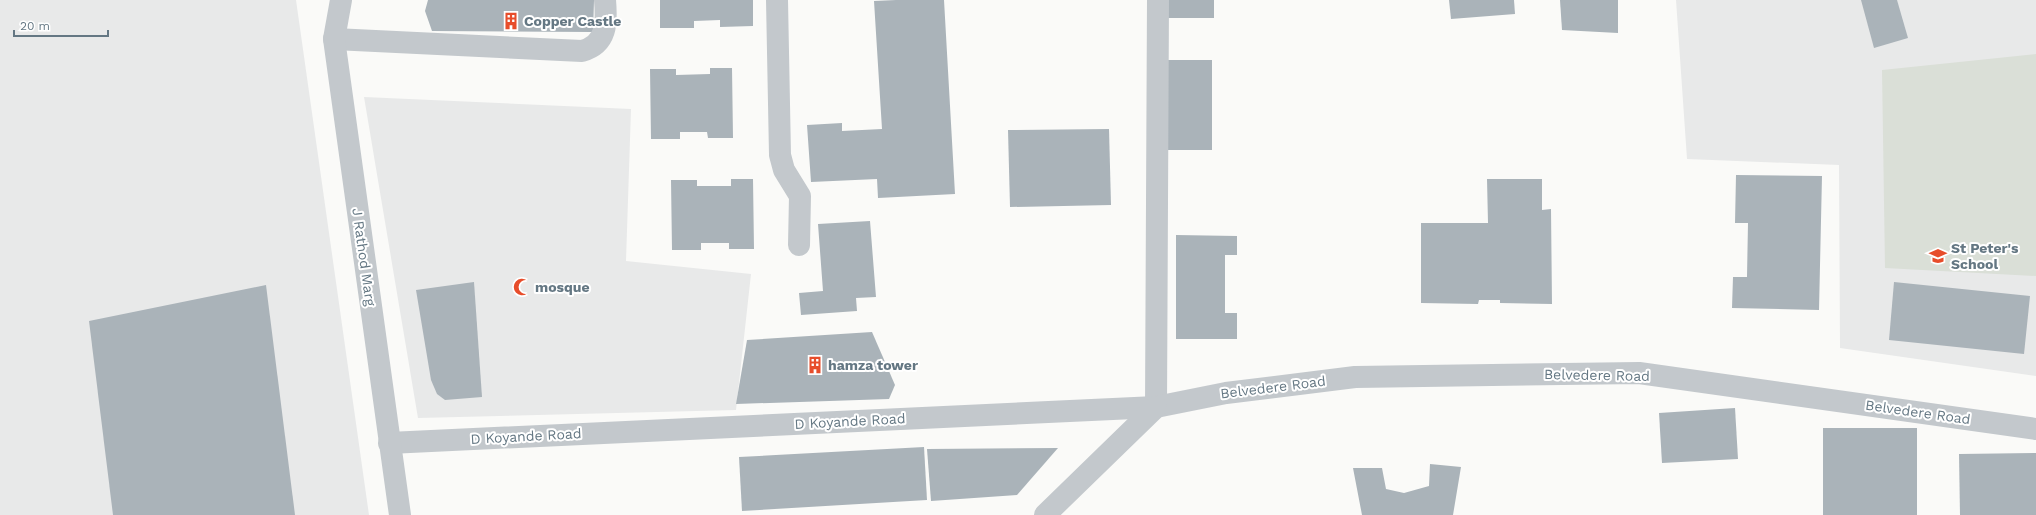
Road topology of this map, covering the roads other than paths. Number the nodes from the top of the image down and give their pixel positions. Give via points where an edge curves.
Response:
1 (341, 0) edge
2 (605, 0) edge
3 (778, 0) edge
4 (1158, 0) edge
5 (334, 39) junction
6 (799, 245) dead end
7 (1156, 407) junction
8 (2036, 429) edge
9 (389, 443) junction
10 (400, 515) edge
11 (1045, 515) edge

1 - 5 street, J Rathod Marg
2 - 5 street via 604,32 592,49 582,52
3 - 6 street via 780,155 784,170 800,196
4 - 7 street
5 - 9 street, J Rathod Marg
7 - 8 street, Belvedere Road via 1226,392 1355,377 1639,373
7 - 9 street, D Koyande Road
7 - 11 street
9 - 10 street, J Rathod Marg

